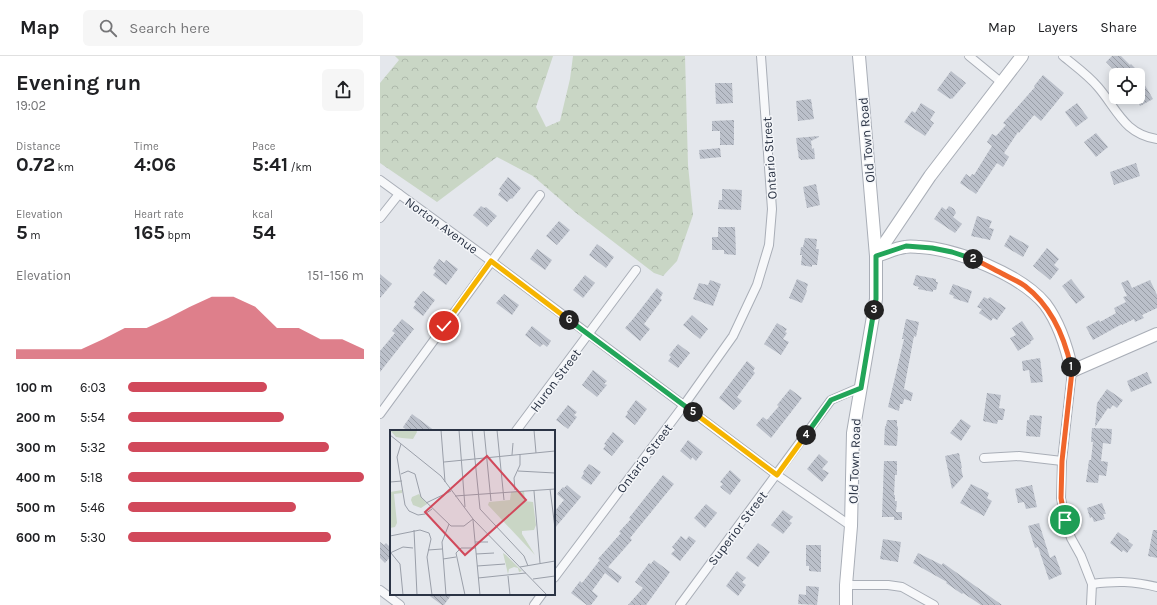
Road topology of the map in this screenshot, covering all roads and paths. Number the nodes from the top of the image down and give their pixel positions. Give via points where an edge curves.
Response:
1 (762, 56) edge
2 (859, 56) edge
3 (969, 56) edge
4 (1022, 56) edge
5 (1063, 56) edge
6 (1002, 84) junction
7 (1157, 139) edge
8 (380, 180) edge
9 (399, 194) junction
10 (540, 195) dead end
11 (380, 218) edge
12 (876, 256) junction
13 (491, 261) junction
14 (636, 270) dead end
15 (1157, 334) edge
16 (588, 335) junction
17 (1072, 371) junction
18 (861, 388) junction
19 (684, 405) junction
20 (380, 414) edge
21 (517, 430) edge
22 (984, 458) dead end
23 (1062, 461) junction
24 (777, 475) junction
25 (852, 526) junction
26 (555, 577) edge
27 (1092, 584) junction
28 (846, 585) junction
29 (1157, 587) edge
30 (380, 590) edge
31 (541, 595) edge
32 (391, 596) edge
33 (385, 605) edge
34 (400, 605) edge
35 (534, 605) edge
36 (680, 605) edge
37 (846, 605) edge
38 (934, 605) edge
39 (1091, 605) edge

1 - 19 street, Ontario Street via 772,209 769,245 757,285 733,336
2 - 12 street, Old Town Road
3 - 6 street
4 - 6 street
5 - 7 street via 1090,78 1120,119 1133,130
6 - 12 street via 930,176
8 - 9 street, Norton Avenue
9 - 11 street
9 - 13 street, Norton Avenue
10 - 13 street
12 - 17 street via 906,246 932,248 982,263 1024,285 1044,303 1054,318 1067,347
12 - 18 street, Old Town Road via 876,299
13 - 16 street, Norton Avenue
13 - 20 street
14 - 16 street, Huron Street
15 - 17 street
16 - 19 street, Norton Avenue
16 - 21 street, Huron Street
17 - 23 street
18 - 24 street, Superior Street via 831,400
18 - 25 street, Old Town Road via 853,433
19 - 24 street, Norton Avenue
19 - 26 street, Ontario Street
22 - 23 street via 1019,456
23 - 27 street via 1061,498 1065,520
24 - 25 street, Norton Avenue
24 - 36 street, Superior Street
25 - 28 street, Old Town Road
27 - 29 street via 1116,581
27 - 39 street
28 - 37 street, Old Town Road
28 - 38 street via 888,584 902,587
30 - 32 street
31 - 35 street
32 - 33 street
32 - 34 street

